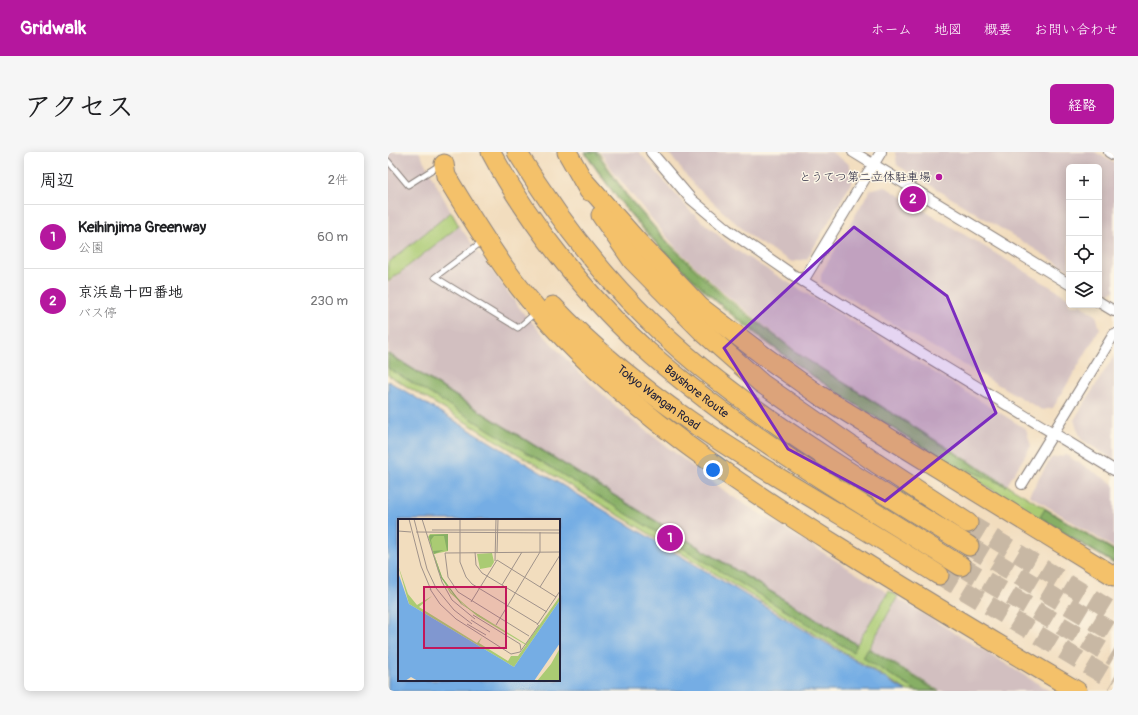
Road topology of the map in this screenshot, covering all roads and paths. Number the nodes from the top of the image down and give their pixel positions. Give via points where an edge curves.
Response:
1 (491, 152) edge
2 (517, 152) edge
3 (567, 152) edge
4 (651, 152) edge
5 (853, 152) edge
6 (881, 152) edge
7 (1109, 152) edge
8 (1114, 155) edge
9 (441, 160) edge
10 (388, 162) edge
11 (873, 165) junction
12 (583, 180) junction
13 (485, 239) junction
14 (803, 281) junction
15 (1066, 282) edge
16 (1102, 304) edge
17 (540, 310) junction
18 (1114, 311) edge
19 (1114, 334) edge
20 (1053, 433) junction
21 (1114, 470) edge
22 (1022, 484) dead end
23 (968, 523) tunnel mouth
24 (969, 546) tunnel mouth
25 (961, 566) tunnel mouth
26 (939, 575) tunnel mouth
27 (1114, 576) edge
28 (1077, 691) edge

1 - 25 highway, Bayshore Route via 520,201 567,265 652,355 700,395 773,448
2 - 24 highway, Bayshore Route via 539,188 590,257 627,298 716,380 782,428
3 - 12 highway
4 - 14 street via 691,199 728,230
5 - 11 street
6 - 11 street
7 - 8 street
9 - 10 lane via 408,184
9 - 13 highway via 446,176
9 - 26 highway, Tokyo Wangan Road via 474,209 528,280 606,358 728,447
11 - 14 street
11 - 15 street
12 - 23 highway via 600,213 633,262 702,331 762,383 876,463
12 - 27 highway via 700,307 764,356 826,399
13 - 17 highway
13 - 17 lane via 434,277 518,328
14 - 20 street
16 - 18 street
17 - 28 highway via 603,377 672,435 709,462 900,586
19 - 20 street
20 - 21 street
20 - 22 street

